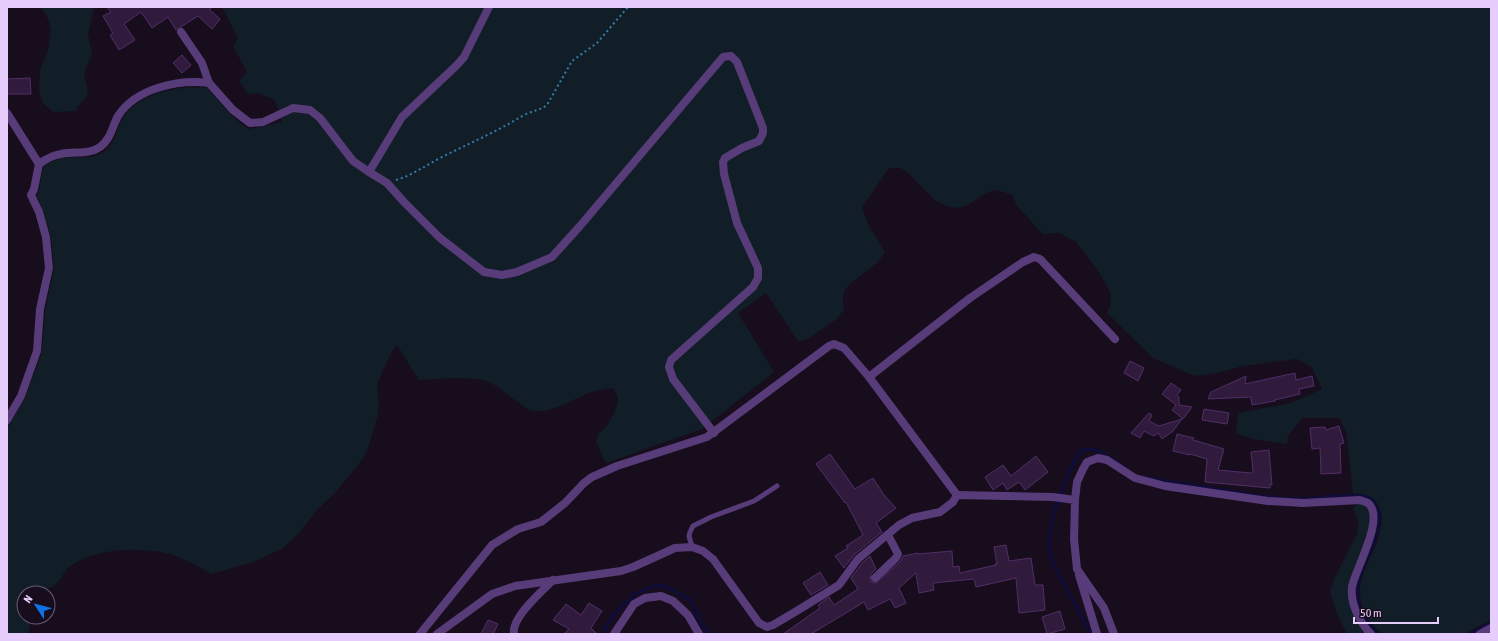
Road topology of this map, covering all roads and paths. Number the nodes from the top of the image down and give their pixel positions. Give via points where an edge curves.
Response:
1 (489, 7) edge
2 (628, 7) edge
3 (181, 32) dead end
4 (209, 83) junction
5 (7, 113) edge
6 (39, 164) junction
7 (369, 172) junction
8 (387, 183) junction
9 (1114, 339) dead end
10 (869, 376) junction
11 (7, 420) edge
12 (714, 433) junction
13 (777, 486) dead end
14 (957, 495) junction
15 (1075, 500) junction
16 (888, 535) junction
17 (692, 547) junction
18 (1077, 569) junction
19 (875, 578) dead end
20 (553, 580) junction
21 (1491, 628) edge
22 (420, 634) edge
23 (437, 634) edge
24 (514, 634) edge
25 (614, 634) edge
26 (699, 634) edge
27 (1097, 634) edge
28 (1114, 634) edge
29 (1371, 634) edge
30 (1480, 634) edge

1 - 7 street via 464,57 402,117
2 - 8 path via 597,43 572,61 543,108 526,114 413,173
3 - 4 street via 202,63
4 - 6 street via 179,83 143,94 122,109 107,142 99,148 89,152 62,153
4 - 7 street via 233,110 250,123 262,122 293,108 310,110 320,118 354,161
5 - 6 street
6 - 11 street via 32,195 46,237 49,268 40,309 37,351 21,396
7 - 8 street
8 - 12 street via 440,238 484,272 502,275 517,272 552,257 723,58 731,56 737,62 764,133 759,141 742,148 725,158 723,162 737,223 758,268 758,278 753,287 671,360 668,367 673,379
9 - 10 street via 1040,259 1034,257 970,298
10 - 12 street via 844,348 834,344
10 - 14 street
12 - 22 street via 592,477 541,522 515,531 492,545
13 - 17 lane via 754,501 693,526 689,536
14 - 15 street via 1053,497
14 - 16 street via 953,502 940,512 912,518
15 - 18 street via 1074,539
15 - 29 street via 1077,482 1083,469 1087,462 1098,458 1106,460 1135,478 1165,486 1268,501 1303,503 1360,500 1368,503 1374,516 1372,533 1352,589 1354,609
16 - 17 street via 858,559 839,585 767,627 759,623 713,559 703,550
16 - 19 street via 898,554
17 - 20 street via 675,548 621,571
18 - 27 street
18 - 28 street via 1104,608
20 - 23 street via 515,586 492,594
20 - 24 street via 517,620
21 - 30 street
25 - 26 street via 634,604 645,598 661,596 673,600 688,615

